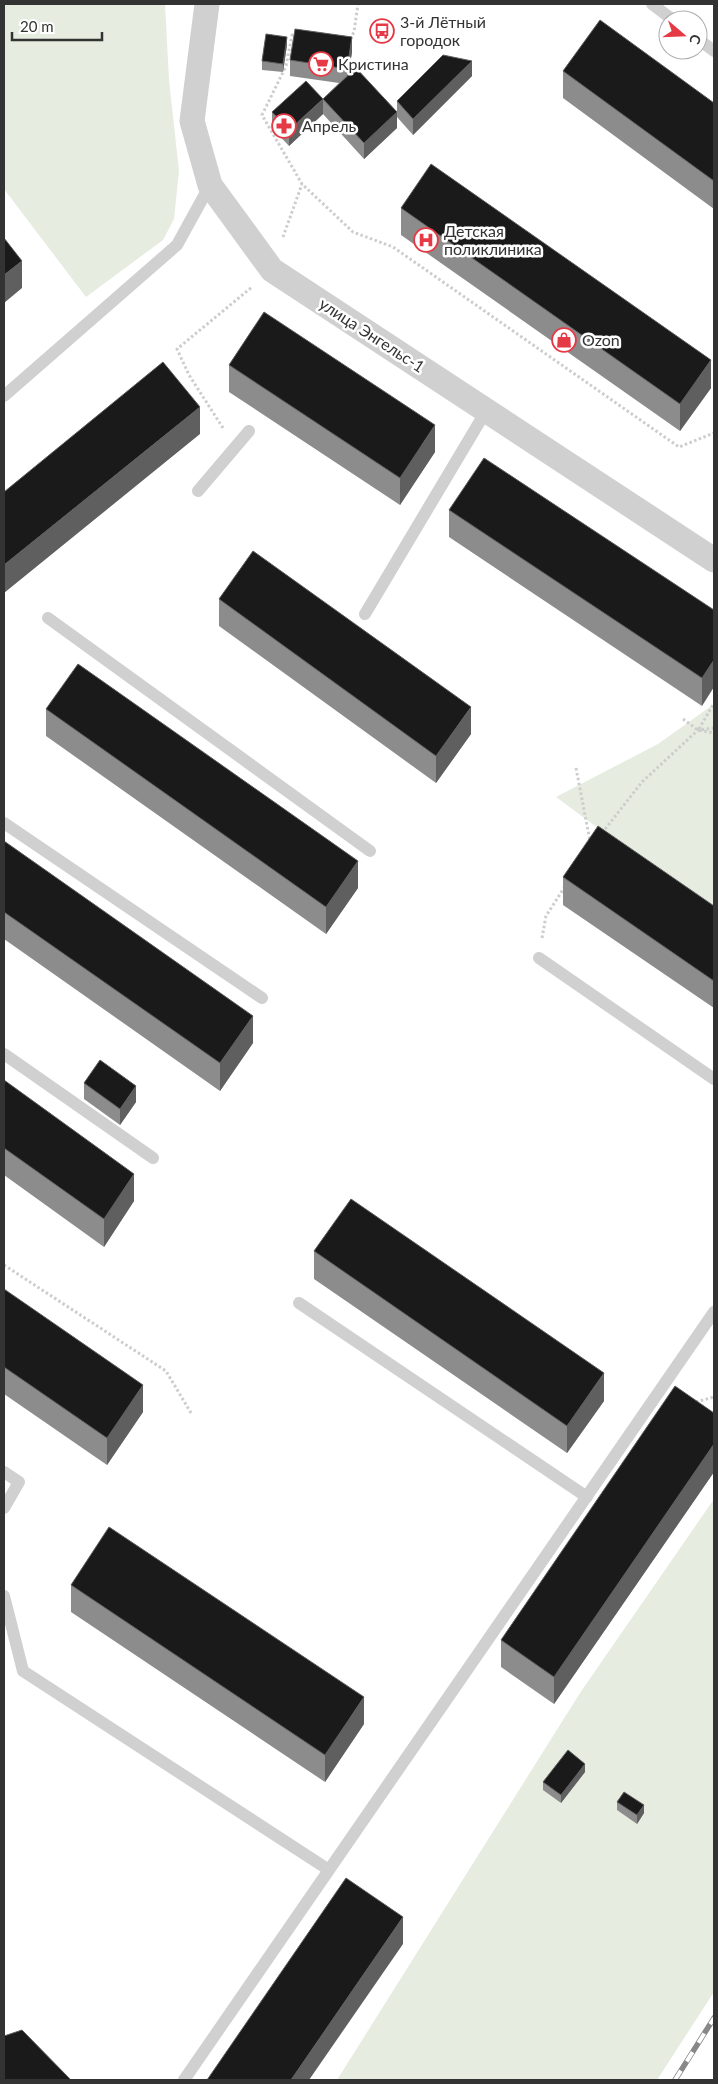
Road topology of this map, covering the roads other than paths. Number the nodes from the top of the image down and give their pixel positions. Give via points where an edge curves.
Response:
1 (207, 4) edge
2 (210, 185) junction
3 (4, 396) edge
4 (486, 411) junction
5 (249, 431) dead end
6 (198, 491) dead end
7 (714, 560) edge
8 (365, 614) dead end
9 (48, 618) dead end
10 (4, 823) edge
11 (370, 851) dead end
12 (539, 958) road end
13 (262, 998) dead end
14 (4, 1054) edge
15 (714, 1079) edge
16 (153, 1158) dead end
17 (299, 1303) dead end
18 (714, 1312) edge
19 (4, 1472) edge
20 (587, 1497) junction
21 (4, 1508) edge
22 (4, 1596) edge
23 (329, 1870) junction
24 (184, 2080) edge

1 - 2 street, улица Энгельс-1 via 192,121
2 - 3 lane via 177,245
2 - 4 street, улица Энгельс-1 via 272,270
4 - 7 street, улица Энгельс-1
4 - 8 lane
5 - 6 lane
9 - 11 lane
10 - 13 lane
12 - 15 lane
14 - 16 lane
17 - 20 lane
18 - 20 lane
19 - 21 lane via 19,1482
20 - 23 lane
22 - 23 lane via 23,1671
23 - 24 lane

